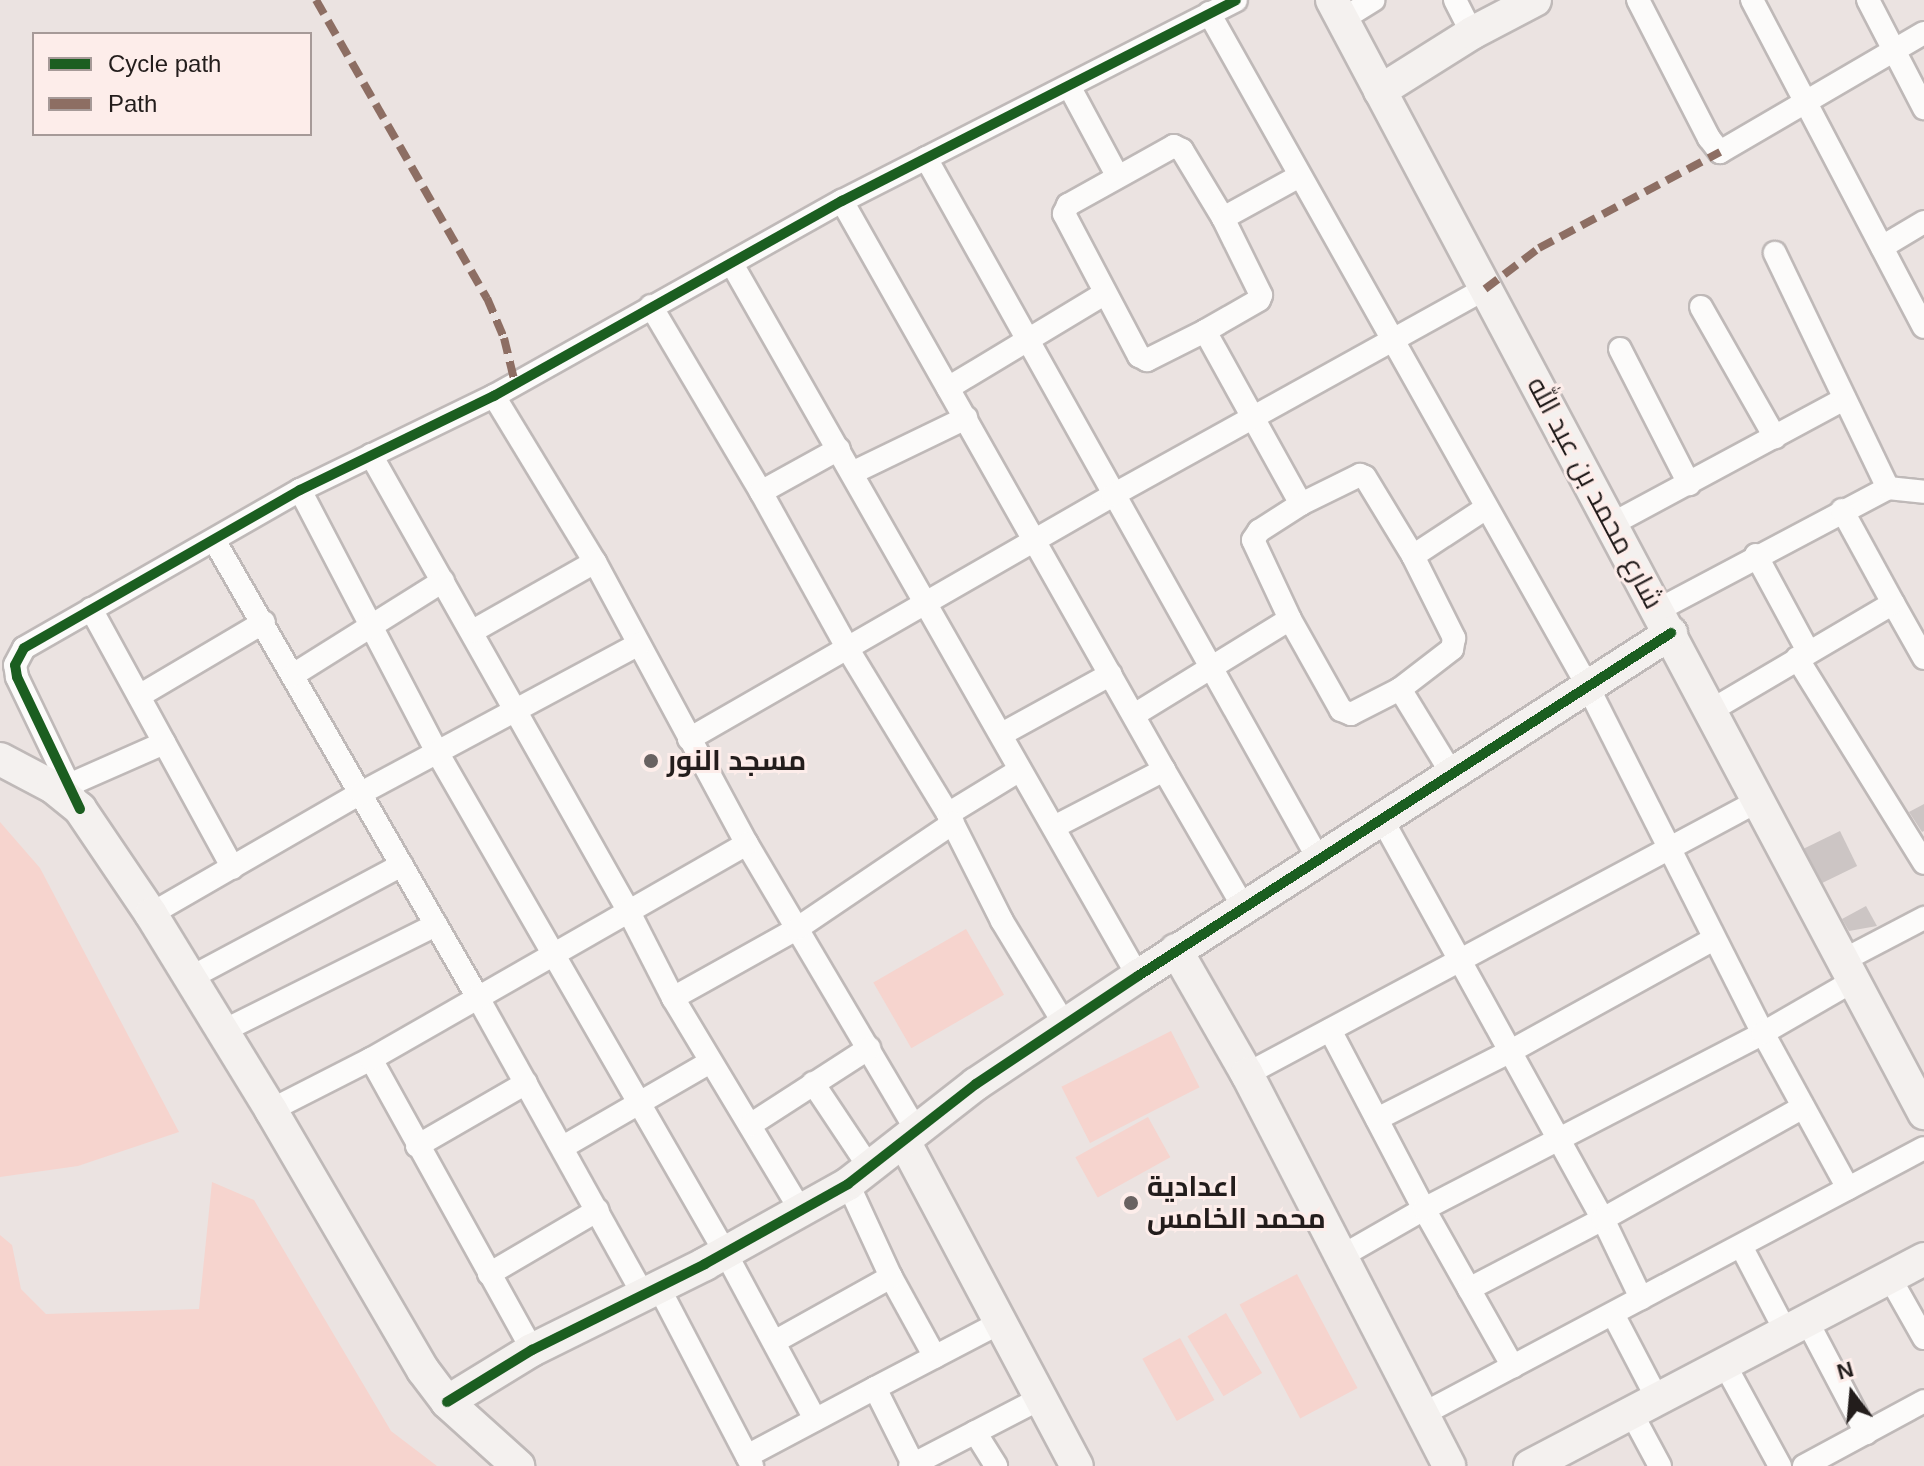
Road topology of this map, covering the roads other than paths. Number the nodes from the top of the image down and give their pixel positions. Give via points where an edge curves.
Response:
1 (1236, 0) edge
2 (1374, 0) edge
3 (1455, 0) edge
4 (1535, 0) edge
5 (1638, 0) edge
6 (1752, 0) edge
7 (1868, 0) edge
8 (1338, 9) edge
9 (1209, 13) junction
10 (1472, 33) junction
11 (1924, 33) edge
12 (1895, 51) junction
13 (1069, 86) junction
14 (1380, 91) junction
15 (1807, 104) junction
16 (1924, 108) edge
17 (926, 158) junction
18 (1117, 175) junction
19 (1298, 177) junction
20 (842, 201) junction
21 (1223, 218) junction
22 (1924, 222) edge
23 (1882, 247) junction
24 (1775, 253) dead end
25 (732, 264) junction
26 (1485, 289) junction
27 (1104, 294) junction
28 (651, 306) junction
29 (1701, 307) dead end
30 (1924, 327) edge
31 (1205, 331) junction
32 (1026, 340) junction
33 (1395, 340) junction
34 (1620, 349) dead end
35 (948, 388) junction
36 (494, 396) junction
37 (1844, 399) junction
38 (1255, 416) junction
39 (966, 418) junction
40 (1775, 437) junction
41 (839, 449) junction
42 (371, 455) junction
43 (852, 473) junction
44 (1689, 484) junction
45 (1888, 488) junction
46 (300, 490) junction
47 (761, 492) junction
48 (1924, 492) edge
49 (1113, 495) junction
50 (1301, 504) junction
51 (1486, 508) junction
52 (1842, 510) junction
53 (1612, 524) junction
54 (214, 540) junction
55 (1036, 541) junction
56 (1756, 555) junction
57 (1413, 556) junction
58 (595, 562) junction
59 (443, 581) junction
60 (927, 603) junction
61 (1893, 603) junction
62 (91, 609) junction
63 (1290, 619) junction
64 (1665, 621) junction
65 (264, 622) junction
66 (369, 628) junction
67 (473, 631) junction
68 (639, 644) junction
69 (849, 651) junction
70 (1803, 654) junction
71 (1924, 658) edge
72 (1210, 668) junction
73 (1111, 674) junction
74 (293, 675) junction
75 (1587, 685) junction
76 (1400, 689) junction
77 (139, 696) junction
78 (515, 709) junction
79 (1710, 711) junction
80 (1134, 715) junction
81 (1002, 734) junction
82 (689, 739) junction
83 (164, 743) junction
84 (437, 752) junction
85 (0, 759) edge
86 (1020, 770) junction
87 (1164, 770) junction
88 (1452, 774) junction
89 (361, 793) junction
90 (76, 796) junction
91 (1756, 802) junction
92 (950, 819) junction
93 (1383, 821) junction
94 (1054, 827) junction
95 (747, 844) junction
96 (1667, 848) junction
97 (1319, 860) junction
98 (1924, 863) edge
99 (402, 865) junction
100 (233, 868) junction
101 (1244, 908) junction
102 (629, 912) junction
103 (151, 914) junction
104 (1924, 918) edge
105 (436, 925) junction
106 (798, 928) junction
107 (1714, 939) junction
108 (1176, 950) junction
109 (555, 953) junction
110 (1459, 960) junction
111 (1848, 971) junction
112 (1138, 976) junction
113 (190, 978) junction
114 (477, 996) junction
115 (673, 998) junction
116 (1065, 1025) junction
117 (1330, 1030) junction
118 (223, 1031) junction
119 (1763, 1033) junction
120 (869, 1048) junction
121 (1511, 1051) junction
122 (371, 1059) junction
123 (710, 1062) junction
124 (1247, 1074) junction
125 (526, 1083) junction
126 (813, 1083) junction
127 (639, 1103) junction
128 (1803, 1107) junction
129 (271, 1110) junction
130 (1924, 1113) edge
131 (1377, 1119) junction
132 (750, 1125) junction
133 (910, 1136) junction
134 (1560, 1140) junction
135 (417, 1146) junction
136 (563, 1147) junction
137 (1924, 1148) edge
138 (859, 1175) junction
139 (1848, 1188) junction
140 (1424, 1209) junction
141 (598, 1210) junction
142 (801, 1211) junction
143 (1603, 1219) junction
144 (1741, 1246) junction
145 (725, 1252) junction
146 (1342, 1256) junction
147 (1924, 1259) edge
148 (489, 1274) junction
149 (891, 1277) junction
150 (1890, 1278) junction
151 (650, 1289) junction
152 (1469, 1289) junction
153 (1641, 1298) junction
154 (1613, 1314) junction
155 (1001, 1322) junction
156 (1797, 1327) junction
157 (1924, 1338) edge
158 (774, 1342) junction
159 (532, 1350) junction
160 (935, 1357) junction
161 (1725, 1365) junction
162 (1513, 1367) junction
163 (875, 1388) junction
164 (1041, 1398) junction
165 (1924, 1401) edge
166 (447, 1402) junction
167 (1645, 1407) junction
168 (1421, 1415) junction
169 (815, 1419) junction
170 (975, 1432) junction
171 (1866, 1433) junction
172 (1562, 1459) edge
173 (749, 1461) edge
174 (913, 1465) edge
175 (518, 1466) edge
176 (996, 1466) edge
177 (1077, 1466) edge
178 (1449, 1466) edge
179 (1530, 1466) edge
180 (1660, 1466) edge
181 (1780, 1466) edge
182 (1804, 1466) edge

1 - 9 street
2 - 8 street
3 - 10 street
4 - 10 street
5 - 15 street via 1720,152
6 - 15 street
7 - 12 street
8 - 14 street, شارع محمد بن عبد الله
9 - 13 street
9 - 19 street
10 - 14 street
11 - 12 street
12 - 15 street
12 - 16 street
13 - 17 street
13 - 18 street
14 - 26 street, شارع محمد بن عبد الله
15 - 23 street
17 - 20 street
17 - 32 street
18 - 21 street via 1179,148
18 - 27 street via 1068,205 1064,214
19 - 21 street
19 - 33 street
20 - 25 street
20 - 35 street
21 - 31 street via 1261,295
22 - 23 street
23 - 30 street
24 - 37 street
25 - 28 street
25 - 41 street
26 - 33 street
26 - 53 street, شارع محمد بن عبد الله
27 - 31 street via 1143,359
27 - 32 street
28 - 36 street
28 - 47 street
29 - 40 street
31 - 38 street
32 - 35 street
32 - 49 street
33 - 38 street
33 - 51 street
34 - 44 street
35 - 39 street
36 - 42 street
36 - 58 street
37 - 40 street
37 - 45 street
38 - 49 street
38 - 50 street
39 - 43 street
39 - 55 street
40 - 44 street
41 - 43 street
41 - 47 street
42 - 46 street
42 - 59 street
43 - 60 street
44 - 53 street
45 - 48 street
45 - 52 street
46 - 54 street
46 - 66 street
47 - 69 street
49 - 55 street
49 - 72 street
50 - 57 street via 1352,477 1365,477
50 - 63 street via 1253,540
51 - 57 street
51 - 75 street
52 - 56 street
52 - 61 street
53 - 64 street, شارع محمد بن عبد الله
54 - 62 street
54 - 65 street
55 - 60 street
55 - 73 street
56 - 64 street
56 - 70 street
57 - 76 street via 1454,644
58 - 67 street
58 - 68 street
59 - 66 street
59 - 67 street
60 - 69 street
60 - 81 street
61 - 70 street
61 - 71 street
62 - 77 street
62 - 90 street via 24,648 15,665
63 - 72 street
63 - 76 street via 1346,713 1357,714
64 - 75 street
64 - 79 street, شارع محمد بن عبد الله
65 - 74 street
65 - 77 street
66 - 74 street
66 - 84 street
67 - 78 street
68 - 78 street
68 - 82 street
69 - 82 street
69 - 92 street
70 - 79 street
70 - 98 street
72 - 80 street
72 - 97 street
73 - 80 street
73 - 81 street
74 - 89 street
75 - 88 street
75 - 96 street
76 - 88 street
77 - 83 street
78 - 84 street
78 - 102 street
79 - 91 street, شارع محمد بن عبد الله
80 - 87 street
81 - 86 street
82 - 95 street
83 - 90 street
83 - 100 street
84 - 89 street
84 - 109 street
85 - 90 street
86 - 92 street
86 - 94 street
87 - 94 street
87 - 101 street
88 - 93 street
89 - 99 street
89 - 100 street
90 - 103 street
91 - 96 street
91 - 111 street, شارع محمد بن عبد الله
92 - 106 street
92 - 116 street via 1002,921
93 - 97 street
93 - 110 street
94 - 112 street
95 - 102 street
95 - 106 street
96 - 107 street
96 - 110 street
97 - 101 street
99 - 105 street
99 - 113 street
100 - 103 street
101 - 108 street
102 - 109 street
102 - 115 street
103 - 113 street
104 - 111 street
105 - 114 street
105 - 118 street
106 - 115 street
106 - 120 street
107 - 119 street
107 - 121 street
108 - 112 street
108 - 124 street
109 - 114 street
109 - 127 street
110 - 117 street
110 - 121 street
111 - 119 street
111 - 130 street, شارع محمد بن عبد الله
112 - 116 street
113 - 118 street
114 - 122 street
114 - 125 street
115 - 123 street
116 - 133 street
117 - 124 street
117 - 131 street
118 - 129 street
119 - 128 street
119 - 134 street
120 - 126 street
120 - 133 street
121 - 131 street
121 - 134 street
122 - 129 street
122 - 135 street
123 - 127 street
123 - 132 street
124 - 146 street
125 - 135 street
125 - 136 street
126 - 132 street
126 - 138 street
127 - 136 street
127 - 145 street
128 - 139 street
128 - 143 street
129 - 166 street via 404,1342
131 - 140 street
132 - 142 street
133 - 138 street
133 - 155 street
134 - 140 street
134 - 143 street
135 - 148 street
136 - 141 street
137 - 139 street
138 - 142 street
138 - 149 street
139 - 144 street
140 - 146 street
140 - 152 street
141 - 148 street
141 - 151 street
142 - 145 street
143 - 152 street
143 - 153 street
144 - 153 street
144 - 156 street
145 - 151 street
145 - 158 street
146 - 168 street
147 - 150 street
148 - 159 street
149 - 158 street
149 - 160 street
150 - 156 street
150 - 157 street
151 - 159 street
151 - 173 street
152 - 162 street
153 - 154 street
154 - 162 street
154 - 167 street
155 - 160 street
155 - 164 street
156 - 161 street
156 - 171 street
158 - 169 street
159 - 166 street
160 - 163 street
161 - 167 street
161 - 181 street
162 - 168 street
163 - 169 street
163 - 174 street
164 - 170 street
164 - 177 street
165 - 171 street
166 - 175 street
167 - 172 street
167 - 180 street
168 - 178 street
169 - 173 street
170 - 174 street
170 - 176 street
171 - 182 street
172 - 179 street

